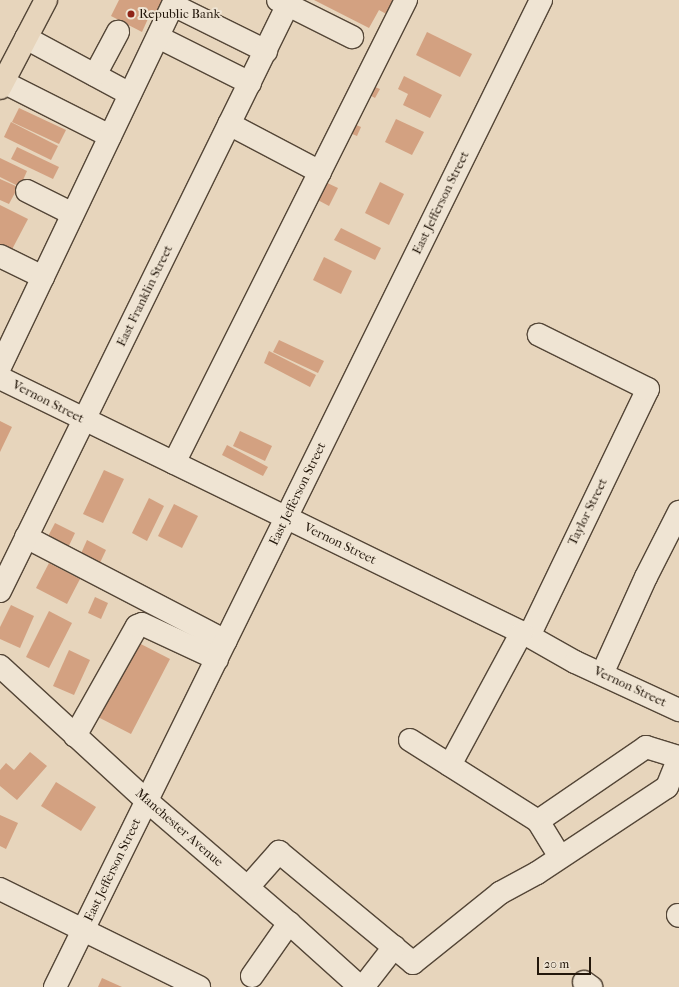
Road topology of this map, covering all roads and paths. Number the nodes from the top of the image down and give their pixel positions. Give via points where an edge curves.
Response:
1 (46, 0) edge
2 (406, 0) edge
3 (541, 0) edge
4 (285, 2) edge
5 (174, 3) edge
6 (118, 32) dead end
7 (158, 37) junction
8 (352, 37) dead end
9 (26, 38) junction
10 (266, 50) junction
11 (94, 75) junction
12 (250, 83) junction
13 (2, 85) edge
14 (130, 94) junction
15 (229, 124) junction
16 (110, 136) junction
17 (320, 172) junction
18 (27, 191) dead end
19 (73, 214) junction
20 (0, 256) edge
21 (43, 277) junction
22 (539, 335) dead end
23 (0, 367) edge
24 (0, 378) edge
25 (84, 420) junction
26 (174, 463) junction
27 (679, 512) edge
28 (287, 518) junction
29 (26, 538) junction
30 (0, 591) edge
31 (525, 634) junction
32 (221, 650) junction
33 (0, 666) edge
34 (602, 674) junction
35 (679, 710) edge
36 (75, 736) junction
37 (410, 740) dead end
38 (679, 758) edge
39 (450, 765) junction
40 (147, 801) junction
41 (538, 821) junction
42 (560, 857) junction
43 (248, 887) junction
44 (0, 889) edge
45 (289, 923) junction
46 (83, 930) junction
47 (394, 948) junction
48 (252, 976) dead end
49 (56, 987) edge
50 (199, 987) edge
51 (361, 987) edge

1 - 9 main road
2 - 17 street
3 - 28 street, East Jefferson Street
4 - 8 street
4 - 10 street, East Franklin Street
5 - 7 street
5 - 10 street
6 - 11 street
7 - 12 street
7 - 14 street
9 - 11 street
9 - 13 main road
10 - 12 street, East Franklin Street
11 - 14 street
12 - 15 street, East Franklin Street
13 - 16 street
14 - 16 street
15 - 17 street
15 - 25 street, East Franklin Street
16 - 19 street
17 - 26 street
18 - 19 street
19 - 21 street
20 - 21 street
21 - 23 street
22 - 31 street, Taylor Street via 648,389
24 - 25 street, Vernon Street
25 - 26 street, Vernon Street
25 - 29 street, East Franklin Street
26 - 28 street, Vernon Street
27 - 34 street
28 - 31 street, Vernon Street
28 - 32 street, East Jefferson Street
29 - 30 street, East Franklin Street
29 - 32 street
31 - 34 street, Vernon Street
31 - 39 street, Taylor Street
32 - 36 street via 180,641 142,624 137,626
32 - 40 street, East Jefferson Street
33 - 36 street, Manchester Avenue
34 - 35 street, Vernon Street
36 - 40 street, Manchester Avenue
37 - 39 street
38 - 41 street via 646,746
38 - 42 street via 667,787
39 - 41 street
40 - 43 street, Manchester Avenue
40 - 46 street, East Jefferson Street
41 - 42 street
42 - 47 street via 500,893 413,963
43 - 45 street, Manchester Avenue
43 - 47 street via 279,852
44 - 46 street
45 - 48 street
45 - 51 street, Manchester Avenue
46 - 49 street, East Jefferson Street
46 - 50 street
47 - 51 street

